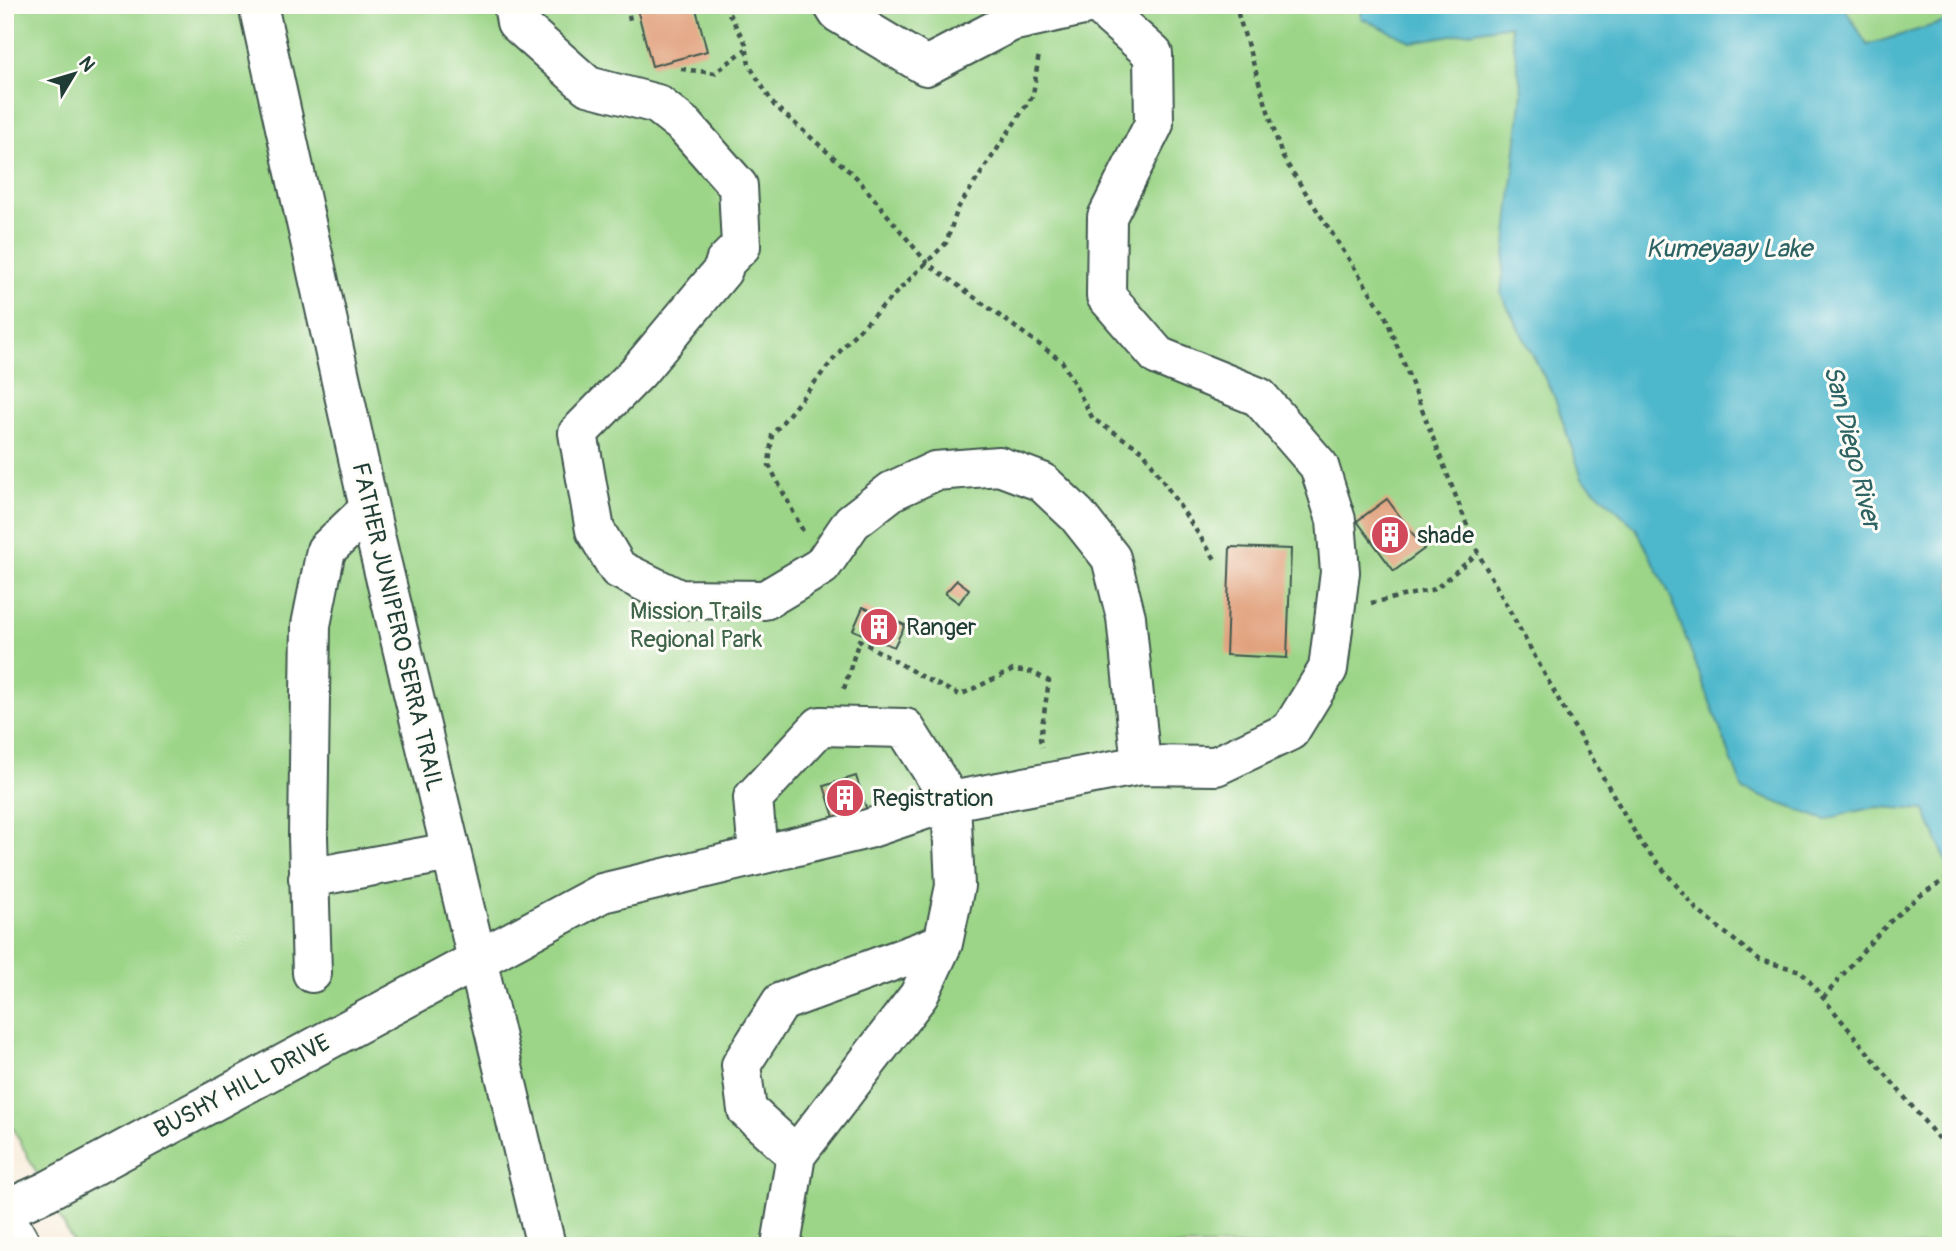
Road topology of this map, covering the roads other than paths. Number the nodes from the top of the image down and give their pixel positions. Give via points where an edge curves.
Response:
1 (258, 5) edge
2 (513, 5) edge
3 (833, 5) edge
4 (1088, 5) edge
5 (1098, 5) edge
6 (369, 509) junction
7 (1142, 765) junction
8 (951, 801) junction
9 (450, 852) junction
10 (758, 855) junction
11 (309, 878) junction
12 (943, 943) junction
13 (477, 960) junction
14 (312, 973) dead end
15 (796, 1155) junction
16 (5, 1210) edge
17 (5, 1216) edge
18 (22, 1246) edge
19 (546, 1246) edge
20 (784, 1246) edge

1 - 6 street, FATHER JUNIPERO SERRA TRAIL
2 - 7 street via 516,22 588,86 657,104 685,126 738,186 741,246 638,372 578,433 595,530 618,569 679,599 765,600 822,566 852,523 892,491 935,471 999,466 1042,482 1077,515 1111,558 1126,617
3 - 4 street via 838,13 926,66 1011,22
5 - 7 street, BUSHY HILL DRIVE via 1153,54 1154,124 1107,217 1106,296 1158,356 1259,397 1319,466 1336,520 1340,572 1328,669 1290,731 1216,766
6 - 9 street, FATHER JUNIPERO SERRA TRAIL
6 - 11 street via 326,550 311,625
7 - 8 street, BUSHY HILL DRIVE
8 - 10 street, BUSHY HILL DRIVE via 868,829
8 - 10 street via 905,728 820,726 753,798
8 - 12 street via 956,886
9 - 11 street
9 - 13 street, FATHER JUNIPERO SERRA TRAIL
10 - 13 street, BUSHY HILL DRIVE via 602,893
11 - 14 street
12 - 15 street via 919,995
12 - 15 street via 781,1002 741,1065 747,1110
13 - 16 street, BUSHY HILL DRIVE
13 - 19 street, FATHER JUNIPERO SERRA TRAIL
15 - 20 street
17 - 18 street

